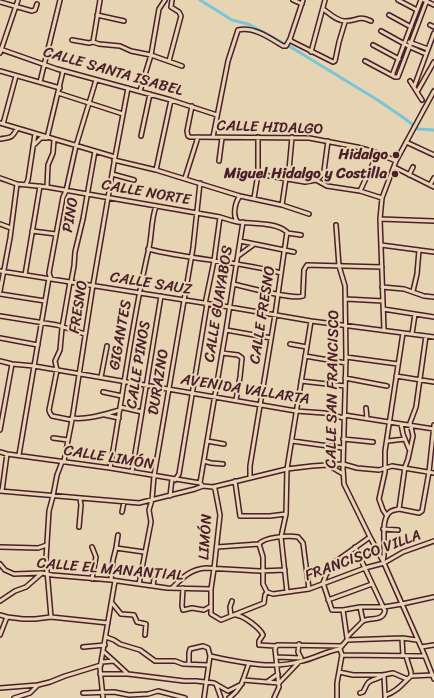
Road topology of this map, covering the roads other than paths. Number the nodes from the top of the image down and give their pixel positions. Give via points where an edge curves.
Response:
1 (18, 0) edge
2 (60, 0) edge
3 (100, 0) edge
4 (165, 0) edge
5 (172, 0) edge
6 (293, 0) edge
7 (303, 0) edge
8 (325, 0) edge
9 (398, 0) edge
10 (425, 0) edge
11 (0, 2) edge
12 (37, 4) dead end
13 (302, 4) junction
14 (434, 5) edge
15 (15, 6) junction
16 (323, 9) junction
17 (418, 10) junction
18 (97, 15) junction
19 (389, 15) dead end
20 (124, 21) dead end
21 (371, 21) dead end
22 (345, 22) junction
23 (430, 25) dead end
24 (411, 27) junction
25 (434, 27) edge
26 (381, 31) dead end
27 (434, 33) edge
28 (72, 40) dead end
29 (290, 41) junction
30 (94, 42) junction
31 (406, 42) junction
32 (373, 45) dead end
33 (410, 45) junction
34 (430, 45) junction
35 (434, 48) edge
36 (428, 49) junction
37 (0, 50) edge
38 (311, 52) junction
39 (426, 54) junction
40 (151, 55) junction
41 (399, 60) junction
42 (169, 61) junction
43 (365, 61) dead end
44 (434, 62) edge
45 (44, 64) junction
46 (182, 66) dead end
47 (63, 70) junction
48 (0, 71) edge
49 (16, 76) junction
50 (393, 76) junction
51 (96, 80) junction
52 (410, 81) dead end
53 (40, 82) junction
54 (414, 87) junction
55 (60, 88) junction
56 (128, 88) junction
57 (434, 90) edge
58 (140, 91) junction
59 (417, 92) junction
60 (58, 93) junction
61 (150, 94) junction
62 (171, 100) junction
63 (422, 100) dead end
64 (89, 103) junction
65 (192, 106) junction
66 (123, 114) junction
67 (217, 114) junction
68 (2, 124) edge
69 (17, 129) junction
70 (35, 134) junction
71 (141, 136) dead end
72 (188, 136) joint
73 (198, 137) junction
74 (213, 137) junction
75 (258, 137) junction
76 (292, 137) junction
77 (47, 138) junction
78 (222, 138) junction
79 (0, 139) edge
80 (54, 140) junction
81 (328, 141) junction
82 (406, 142) junction
83 (34, 146) junction
84 (76, 146) junction
85 (95, 151) junction
86 (378, 153) junction
87 (434, 155) edge
88 (115, 158) junction
89 (219, 161) dead end
90 (396, 161) junction
91 (394, 167) junction
92 (413, 167) dead end
93 (156, 170) junction
94 (112, 174) junction
95 (258, 174) junction
96 (409, 175) junction
97 (0, 178) edge
98 (185, 178) junction
99 (286, 178) junction
100 (434, 178) edge
101 (134, 180) dead end
102 (316, 180) junction
103 (200, 183) junction
104 (17, 184) junction
105 (26, 184) junction
106 (430, 185) junction
107 (40, 186) junction
108 (47, 187) junction
109 (434, 187) edge
110 (66, 191) junction
111 (360, 192) junction
112 (86, 194) junction
113 (240, 196) junction
114 (108, 197) junction
115 (254, 198) junction
116 (382, 198) junction
117 (282, 205) junction
118 (156, 206) junction
119 (197, 213) junction
120 (309, 214) dead end
121 (235, 216) junction
122 (220, 217) junction
123 (229, 219) junction
124 (380, 219) junction
125 (434, 221) edge
126 (238, 222) junction
127 (243, 222) junction
128 (0, 224) edge
129 (336, 224) dead end
130 (11, 228) junction
131 (32, 231) junction
132 (287, 232) junction
133 (56, 234) junction
134 (301, 236) dead end
135 (240, 241) junction
136 (253, 245) junction
137 (381, 246) junction
138 (148, 249) junction
139 (285, 250) junction
140 (419, 250) junction
141 (294, 252) dead end
142 (434, 252) edge
143 (238, 256) junction
144 (190, 258) junction
145 (214, 261) junction
146 (236, 264) junction
147 (5, 265) junction
148 (339, 266) junction
149 (382, 267) junction
150 (2, 272) edge
151 (10, 273) junction
152 (281, 273) junction
153 (25, 275) junction
154 (48, 278) junction
155 (70, 282) junction
156 (233, 284) junction
157 (93, 286) junction
158 (382, 287) junction
159 (412, 291) junction
160 (0, 292) edge
161 (140, 293) junction
162 (278, 294) junction
163 (161, 296) junction
164 (434, 297) edge
165 (346, 299) junction
166 (184, 300) junction
167 (45, 301) junction
168 (383, 301) junction
169 (206, 304) junction
170 (229, 307) junction
171 (383, 309) junction
172 (415, 314) junction
173 (275, 315) junction
174 (0, 316) edge
175 (434, 317) edge
176 (311, 321) junction
177 (41, 322) junction
178 (346, 325) junction
179 (62, 328) junction
180 (226, 330) junction
181 (384, 330) junction
182 (403, 333) junction
183 (85, 334) junction
184 (412, 334) junction
185 (426, 336) junction
186 (434, 337) edge
187 (0, 338) edge
188 (271, 338) junction
189 (38, 344) junction
190 (290, 344) dead end
191 (106, 346) dead end
192 (307, 347) junction
193 (222, 353) junction
194 (305, 356) junction
195 (346, 357) junction
196 (0, 361) edge
197 (346, 363) junction
198 (12, 364) junction
199 (398, 364) junction
200 (34, 366) junction
201 (57, 370) junction
202 (79, 374) junction
203 (396, 376) junction
204 (101, 377) junction
205 (148, 378) junction
206 (345, 378) junction
207 (419, 380) junction
208 (125, 381) junction
209 (301, 381) junction
210 (434, 382) edge
211 (139, 383) junction
212 (147, 385) junction
213 (345, 386) junction
214 (387, 386) dead end
215 (170, 389) junction
216 (103, 392) dead end
217 (191, 393) junction
218 (122, 396) junction
219 (215, 397) junction
220 (236, 400) junction
221 (260, 404) junction
222 (120, 408) junction
223 (366, 408) dead end
224 (296, 411) junction
225 (142, 412) junction
226 (105, 415) junction
227 (344, 416) junction
228 (119, 418) junction
229 (366, 418) junction
230 (72, 419) junction
231 (390, 421) junction
232 (401, 424) junction
233 (410, 425) junction
234 (434, 428) edge
235 (0, 430) edge
236 (53, 438) dead end
237 (343, 439) junction
238 (405, 439) junction
239 (68, 440) junction
240 (207, 441) junction
241 (292, 441) junction
242 (388, 441) junction
243 (373, 442) dead end
244 (224, 444) dead end
245 (343, 448) junction
246 (410, 449) junction
247 (0, 452) edge
248 (7, 454) junction
249 (20, 455) junction
250 (204, 461) junction
251 (63, 462) junction
252 (223, 464) dead end
253 (343, 464) junction
254 (328, 465) junction
255 (405, 467) junction
256 (110, 468) junction
257 (287, 469) junction
258 (384, 469) junction
259 (132, 472) junction
260 (429, 472) junction
261 (434, 473) edge
262 (179, 474) junction
263 (343, 474) junction
264 (154, 476) junction
265 (250, 478) junction
266 (174, 479) junction
267 (182, 481) junction
268 (235, 481) junction
269 (201, 484) junction
270 (213, 487) junction
271 (1, 491) edge
272 (53, 496) junction
273 (170, 496) junction
274 (80, 499) junction
275 (152, 500) junction
276 (124, 502) junction
277 (399, 509) junction
278 (122, 512) dead end
279 (286, 514) junction
280 (387, 516) junction
281 (78, 527) dead end
282 (384, 529) junction
283 (398, 530) dead end
284 (118, 535) dead end
285 (281, 537) junction
286 (370, 537) junction
287 (434, 541) edge
288 (259, 544) junction
289 (47, 545) junction
290 (0, 547) edge
291 (92, 547) dead end
292 (217, 547) junction
293 (355, 547) junction
294 (116, 548) junction
295 (144, 552) junction
296 (383, 562) junction
297 (0, 564) edge
298 (365, 568) junction
299 (214, 569) junction
300 (285, 570) junction
301 (263, 572) junction
302 (42, 573) junction
303 (48, 574) junction
304 (92, 579) junction
305 (154, 579) dead end
306 (111, 580) junction
307 (115, 581) junction
308 (323, 583) junction
309 (139, 584) junction
310 (372, 584) junction
311 (153, 586) junction
312 (173, 587) junction
313 (183, 588) junction
314 (309, 589) junction
315 (211, 590) junction
316 (266, 592) junction
317 (287, 592) junction
318 (434, 597) edge
319 (328, 600) junction
320 (0, 601) edge
321 (232, 601) dead end
322 (112, 603) junction
323 (402, 604) junction
324 (211, 606) junction
325 (360, 607) junction
326 (384, 607) junction
327 (343, 610) junction
328 (0, 614) edge
329 (233, 615) junction
330 (7, 617) junction
331 (51, 617) junction
332 (363, 621) junction
333 (108, 623) junction
334 (0, 635) edge
335 (145, 635) dead end
336 (106, 637) junction
337 (347, 638) junction
338 (402, 638) junction
339 (417, 640) junction
340 (299, 644) junction
341 (105, 645) junction
342 (434, 645) edge
343 (276, 646) junction
344 (83, 647) dead end
345 (341, 647) junction
346 (421, 647) junction
347 (336, 648) junction
348 (104, 652) junction
349 (342, 655) junction
350 (210, 656) junction
351 (405, 656) junction
352 (425, 656) junction
353 (276, 657) junction
354 (302, 660) junction
355 (114, 661) junction
356 (299, 662) junction
357 (102, 663) junction
358 (249, 663) junction
359 (189, 664) junction
360 (277, 664) junction
361 (208, 665) junction
362 (339, 672) junction
363 (100, 674) junction
364 (128, 674) junction
365 (278, 674) junction
366 (384, 675) junction
367 (433, 675) junction
368 (411, 676) junction
369 (407, 679) junction
370 (434, 679) edge
371 (206, 681) junction
372 (243, 682) junction
373 (267, 682) junction
374 (279, 683) junction
375 (216, 684) junction
376 (38, 685) junction
377 (22, 686) junction
378 (0, 688) edge
379 (83, 693) dead end
380 (102, 693) junction
381 (360, 693) dead end
382 (24, 694) junction
383 (146, 694) junction
384 (234, 694) junction
385 (385, 697) edge
386 (14, 698) edge
387 (103, 698) edge
388 (146, 698) edge
389 (185, 698) edge
390 (204, 698) edge
391 (221, 698) edge
392 (230, 698) edge
393 (237, 698) edge
394 (274, 698) edge
395 (337, 698) edge

1 - 15 street
2 - 45 street
3 - 18 street
4 - 40 street via 160,9
5 - 42 street via 171,7 180,12 180,16
6 - 13 street
7 - 13 street
8 - 16 street
9 - 17 street
10 - 14 street
10 - 17 street
10 - 33 street
11 - 15 street
12 - 15 street via 34,12
13 - 29 street
15 - 37 street
16 - 22 street
16 - 38 street
17 - 24 street
18 - 20 street
18 - 30 street
19 - 24 street
21 - 22 street via 363,17
22 - 38 street via 335,61
23 - 25 street
24 - 31 street
26 - 31 street
27 - 34 street
28 - 30 street
29 - 38 street
29 - 67 street via 283,46 254,31 238,30 228,61
30 - 40 street
31 - 33 street
31 - 41 street
32 - 41 street
33 - 36 street
33 - 39 street
33 - 50 street via 399,75
34 - 35 street
34 - 36 street
36 - 39 street
37 - 45 street, CALLE SANTA ISABEL
39 - 54 street
40 - 42 street
40 - 58 street
41 - 50 street
42 - 46 street
43 - 50 street
44 - 59 street
45 - 47 street, CALLE SANTA ISABEL
45 - 53 street
47 - 51 street, CALLE SANTA ISABEL
47 - 55 street
48 - 49 street
49 - 53 street
49 - 68 street
51 - 56 street, CALLE SANTA ISABEL
51 - 64 street
52 - 54 street
53 - 55 street
54 - 59 street
55 - 60 street
56 - 58 street, CALLE SANTA ISABEL
56 - 66 street, FRESNO
57 - 82 street
58 - 61 street, CALLE SANTA ISABEL
59 - 63 street
60 - 64 street
60 - 77 street
61 - 62 street, CALLE SANTA ISABEL
61 - 71 street
62 - 65 street, CALLE SANTA ISABEL
62 - 93 street
64 - 66 street
64 - 84 street
65 - 67 street
65 - 72 street, CALLE SANTA ISABEL
66 - 88 street, FRESNO
67 - 74 street
68 - 69 street
69 - 70 street
69 - 79 street via 10,138
70 - 77 street
70 - 83 street
72 - 73 street, CALLE HIDALGO
73 - 74 street, CALLE HIDALGO
73 - 98 street
74 - 78 street, CALLE HIDALGO
75 - 76 street, CALLE HIDALGO
75 - 78 street, CALLE HIDALGO
75 - 95 street
76 - 81 street, CALLE HIDALGO
76 - 99 street
77 - 80 street
77 - 83 street via 41,138
78 - 89 street
80 - 84 street
80 - 108 street via 53,153 48,165
81 - 86 street, CALLE HIDALGO
81 - 102 street via 324,171
82 - 87 street
82 - 90 street
83 - 105 street
84 - 85 street
84 - 110 street
85 - 88 street
85 - 112 street, PINO
86 - 90 street, CALLE HIDALGO
86 - 111 street
88 - 93 street
88 - 94 street, FRESNO
90 - 91 street
91 - 96 street
91 - 116 street
92 - 96 street
93 - 98 street
94 - 101 street
94 - 114 street, FRESNO
95 - 99 street
95 - 115 street
96 - 106 street
97 - 104 street, CALLE NORTE
98 - 103 street
99 - 102 street via 305,182
99 - 117 street
100 - 106 street
102 - 111 street via 327,186
103 - 113 street
103 - 119 street, DURAZNO
104 - 105 street, CALLE NORTE
104 - 130 street
105 - 107 street, CALLE NORTE
106 - 109 street
107 - 108 street, CALLE NORTE
107 - 131 street
108 - 110 street, CALLE NORTE
110 - 112 street, CALLE NORTE
110 - 133 street
111 - 116 street
112 - 114 street, CALLE NORTE
112 - 155 street, PINO
113 - 115 street
113 - 121 street
114 - 118 street, CALLE NORTE
114 - 157 street, FRESNO
115 - 117 street
116 - 124 street
117 - 120 street
118 - 119 street, CALLE NORTE
118 - 138 street, GIGANTES via 152,215 152,235
119 - 122 street, CALLE NORTE
119 - 144 street, DURAZNO
121 - 123 street
121 - 126 street
122 - 123 street, CALLE NORTE
122 - 145 street
123 - 126 street, CALLE NORTE
124 - 125 street
124 - 137 street
126 - 127 street, CALLE NORTE
127 - 132 street, CALLE NORTE via 276,227
127 - 135 street, CALLE GUAYABOS
128 - 130 street
129 - 148 street, CALLE SAN FRANCISCO
130 - 147 street
131 - 133 street
131 - 153 street
132 - 134 street, CALLE NORTE
132 - 139 street, CALLE FRESNO
133 - 154 street
135 - 136 street, CALLE FRESNO
135 - 143 street, CALLE GUAYABOS
136 - 139 street, CALLE FRESNO
136 - 143 street
137 - 140 street
137 - 149 street
138 - 144 street
138 - 161 street, GIGANTES
139 - 141 street, CALLE FRESNO
139 - 152 street, CALLE FRESNO
140 - 142 street
140 - 159 street via 417,274
143 - 146 street, CALLE GUAYABOS
144 - 145 street
144 - 166 street, DURAZNO
145 - 146 street
145 - 169 street
146 - 152 street
146 - 156 street, CALLE GUAYABOS
147 - 150 street
147 - 151 street
148 - 149 street
148 - 162 street via 307,266 304,270 303,296 290,297
148 - 165 street, CALLE SAN FRANCISCO
149 - 158 street
150 - 151 street, CALLE SAUZ
150 - 160 street
151 - 153 street, CALLE SAUZ
152 - 162 street, CALLE FRESNO
153 - 154 street, CALLE SAUZ
154 - 155 street, CALLE SAUZ
154 - 167 street
155 - 157 street, CALLE SAUZ
155 - 179 street, PINO
156 - 162 street
156 - 170 street, CALLE GUAYABOS
157 - 161 street, CALLE SAUZ
157 - 183 street, FRESNO
158 - 159 street
158 - 168 street
159 - 164 street
160 - 167 street
161 - 163 street, CALLE SAUZ
161 - 208 street, GIGANTES
162 - 173 street, CALLE FRESNO
163 - 166 street, CALLE SAUZ
163 - 205 street, CALLE PINOS
165 - 168 street
165 - 178 street, CALLE SAN FRANCISCO
166 - 169 street, CALLE SAUZ
166 - 215 street, DURAZNO
167 - 177 street
168 - 171 street
169 - 170 street, CALLE SAUZ
169 - 217 street
170 - 173 street, CALLE SAUZ
170 - 180 street, CALLE GUAYABOS
171 - 172 street
171 - 181 street
172 - 175 street
172 - 184 street
173 - 176 street, CALLE SAUZ
173 - 188 street, CALLE FRESNO
174 - 177 street
176 - 178 street, CALLE SAUZ
176 - 192 street
177 - 179 street
177 - 189 street
178 - 181 street, CALLE SAUZ
178 - 195 street, CALLE SAN FRANCISCO
179 - 183 street
179 - 201 street, PINO via 60,350 56,360
180 - 188 street
180 - 193 street, CALLE GUAYABOS
181 - 182 street, CALLE SAUZ
182 - 184 street, CALLE SAUZ
182 - 199 street
183 - 202 street, FRESNO
184 - 185 street, CALLE SAUZ
185 - 186 street, CALLE SAUZ
185 - 207 street
187 - 189 street
188 - 221 street, CALLE FRESNO
189 - 200 street
190 - 192 street
191 - 204 street
192 - 194 street
193 - 219 street, CALLE GUAYABOS
193 - 220 street via 238,355 242,360
194 - 197 street
194 - 209 street
195 - 197 street, CALLE SAN FRANCISCO
195 - 199 street
196 - 198 street, AVENIDA VALLARTA
197 - 206 street, CALLE SAN FRANCISCO
198 - 200 street, AVENIDA VALLARTA
198 - 235 street
199 - 203 street
200 - 201 street, AVENIDA VALLARTA
200 - 249 street
201 - 202 street, AVENIDA VALLARTA
201 - 230 street, PINO via 50,413 52,416
202 - 204 street, AVENIDA VALLARTA
202 - 230 street, FRESNO
203 - 207 street
203 - 231 street
204 - 208 street, AVENIDA VALLARTA
205 - 211 street
205 - 212 street, CALLE PINOS
206 - 213 street, CALLE SAN FRANCISCO
206 - 214 street
207 - 210 street
207 - 233 street
208 - 211 street, AVENIDA VALLARTA
208 - 218 street, GIGANTES
209 - 213 street
209 - 224 street
211 - 212 street, AVENIDA VALLARTA
212 - 215 street, AVENIDA VALLARTA
212 - 225 street, CALLE PINOS
213 - 227 street, CALLE SAN FRANCISCO
215 - 217 street, AVENIDA VALLARTA
215 - 264 street, DURAZNO
216 - 218 street
217 - 219 street, AVENIDA VALLARTA
217 - 262 street
218 - 222 street, GIGANTES
219 - 220 street, AVENIDA VALLARTA
219 - 240 street, CALLE GUAYABOS
220 - 221 street, AVENIDA VALLARTA
221 - 224 street, AVENIDA VALLARTA
221 - 265 street, CALLE FRESNO
222 - 225 street
222 - 226 street
222 - 228 street, GIGANTES
223 - 229 street
224 - 227 street, AVENIDA VALLARTA
224 - 241 street
225 - 259 street, CALLE PINOS
226 - 228 street
226 - 230 street
227 - 229 street, AVENIDA VALLARTA
227 - 237 street, CALLE SAN FRANCISCO
228 - 256 street, GIGANTES
229 - 231 street, AVENIDA VALLARTA
230 - 239 street, FRESNO
231 - 232 street, AVENIDA VALLARTA
231 - 242 street
232 - 233 street, AVENIDA VALLARTA
232 - 238 street
233 - 234 street, AVENIDA VALLARTA
233 - 246 street via 413,436
234 - 260 street
236 - 239 street
237 - 243 street
237 - 245 street, CALLE SAN FRANCISCO
238 - 242 street
238 - 246 street
239 - 251 street, FRESNO
240 - 244 street
240 - 250 street, CALLE GUAYABOS
241 - 245 street
241 - 257 street
242 - 258 street
245 - 253 street, CALLE SAN FRANCISCO
246 - 255 street
247 - 248 street, CALLE LIMÓN
248 - 249 street, CALLE LIMÓN
248 - 271 street
249 - 251 street, CALLE LIMÓN
250 - 252 street
250 - 269 street, CALLE GUAYABOS
251 - 256 street, CALLE LIMÓN
251 - 272 street, FRESNO
253 - 254 street
253 - 258 street via 357,468
253 - 263 street, CALLE SAN FRANCISCO
254 - 257 street
254 - 263 street
255 - 258 street via 392,466
255 - 260 street
255 - 277 street
256 - 259 street, CALLE LIMÓN
257 - 265 street
257 - 279 street
258 - 280 street via 379,499
259 - 264 street, CALLE LIMÓN
260 - 261 street
260 - 277 street via 422,511 419,513
262 - 266 street
262 - 267 street
263 - 286 street, CALLE SAN FRANCISCO via 344,484
264 - 266 street, CALLE LIMÓN
264 - 275 street, DURAZNO
265 - 268 street
266 - 267 street, CALLE LIMÓN
266 - 273 street
267 - 269 street, CALLE LIMÓN
268 - 270 street, CALLE LIMÓN
268 - 279 street via 240,516
269 - 270 street, CALLE LIMÓN
269 - 273 street via 195,489
270 - 292 street, LIMÓN via 216,489 220,512
271 - 272 street
272 - 274 street
272 - 289 street, FRESNO via 49,511
273 - 275 street
274 - 276 street
274 - 281 street
275 - 276 street
275 - 295 street, DURAZNO via 151,522
276 - 278 street
277 - 280 street via 391,511
279 - 285 street
280 - 282 street
282 - 283 street
282 - 296 street
284 - 294 street
285 - 288 street via 263,540
285 - 300 street
285 - 314 street via 298,537 303,543
286 - 293 street
286 - 296 street, CALLE SAN FRANCISCO
287 - 296 street, FRANCISCO VILLA
288 - 292 street
288 - 301 street via 263,557
289 - 290 street via 38,548
289 - 303 street, FRESNO
291 - 304 street via 96,557
292 - 299 street, LIMÓN
293 - 298 street
293 - 308 street via 330,567
294 - 295 street
294 - 306 street
295 - 309 street, DURAZNO
296 - 298 street, FRANCISCO VILLA
296 - 323 street, CALLE SAN FRANCISCO
297 - 302 street, CALLE EL MANANTIAL via 7,572
298 - 308 street, FRANCISCO VILLA
298 - 310 street
299 - 301 street
299 - 312 street via 194,570
299 - 315 street, LIMÓN
300 - 301 street
300 - 317 street
301 - 316 street
302 - 303 street, CALLE EL MANANTIAL
302 - 320 street via 26,587
303 - 304 street, CALLE EL MANANTIAL
303 - 331 street, FRESNO
304 - 306 street, CALLE EL MANANTIAL
305 - 311 street
306 - 307 street, CALLE EL MANANTIAL
307 - 309 street, CALLE EL MANANTIAL
307 - 322 street
308 - 314 street, FRANCISCO VILLA
308 - 319 street
309 - 311 street, CALLE EL MANANTIAL
310 - 319 street
310 - 326 street
311 - 312 street, CALLE EL MANANTIAL
312 - 313 street, CALLE EL MANANTIAL
313 - 315 street, CALLE EL MANANTIAL
313 - 324 street via 183,610 204,610
314 - 317 street, FRANCISCO VILLA
315 - 324 street, LIMÓN
316 - 317 street, FRANCISCO VILLA
316 - 329 street via 264,603
318 - 323 street
319 - 327 street via 332,610
321 - 329 street via 230,607
322 - 333 street
322 - 335 street via 121,614 134,615 137,622 146,624
323 - 326 street
323 - 339 street, CALLE SAN FRANCISCO
324 - 329 street, LIMÓN via 211,614 221,620
325 - 326 street
325 - 327 street
325 - 332 street
326 - 332 street via 382,616
327 - 337 street
328 - 330 street
329 - 343 street via 242,616 257,626 263,635 259,645
330 - 331 street
330 - 334 street
331 - 333 street
332 - 337 street
333 - 336 street
336 - 341 street
336 - 359 street via 140,650 155,661
337 - 338 street
337 - 345 street
338 - 339 street
338 - 351 street
339 - 346 street, CALLE SAN FRANCISCO
340 - 343 street
340 - 347 street
340 - 354 street via 298,652
341 - 344 street
341 - 348 street
342 - 346 street
343 - 353 street
345 - 347 street
345 - 349 street
346 - 352 street, CALLE SAN FRANCISCO
347 - 354 street
348 - 355 street
348 - 357 street
349 - 351 street
349 - 362 street
350 - 358 street
350 - 359 street via 207,647 190,649
350 - 361 street
351 - 352 street
351 - 368 street
352 - 367 street, CALLE SAN FRANCISCO
353 - 354 street
353 - 360 street
354 - 356 street
355 - 357 street
355 - 364 street
356 - 360 street
356 - 374 street
357 - 363 street
357 - 376 street
358 - 360 street
358 - 372 street
359 - 361 street
360 - 365 street
361 - 371 street
362 - 366 street via 353,675
362 - 395 street
363 - 364 street
363 - 380 street
364 - 371 street
365 - 373 street
365 - 374 street
366 - 369 street via 393,673
366 - 381 street via 370,681
366 - 385 street
367 - 368 street
367 - 370 street, CALLE SAN FRANCISCO
368 - 369 street
369 - 385 street via 394,693
371 - 375 street
371 - 390 street
372 - 373 street
372 - 375 street via 228,691
372 - 384 street
373 - 374 street
374 - 394 street
375 - 391 street
376 - 377 street
376 - 382 street via 30,693
377 - 378 street
377 - 382 street
379 - 380 street
380 - 383 street
380 - 387 street
382 - 386 street
383 - 388 street
383 - 389 street via 158,691
384 - 392 street
384 - 393 street

